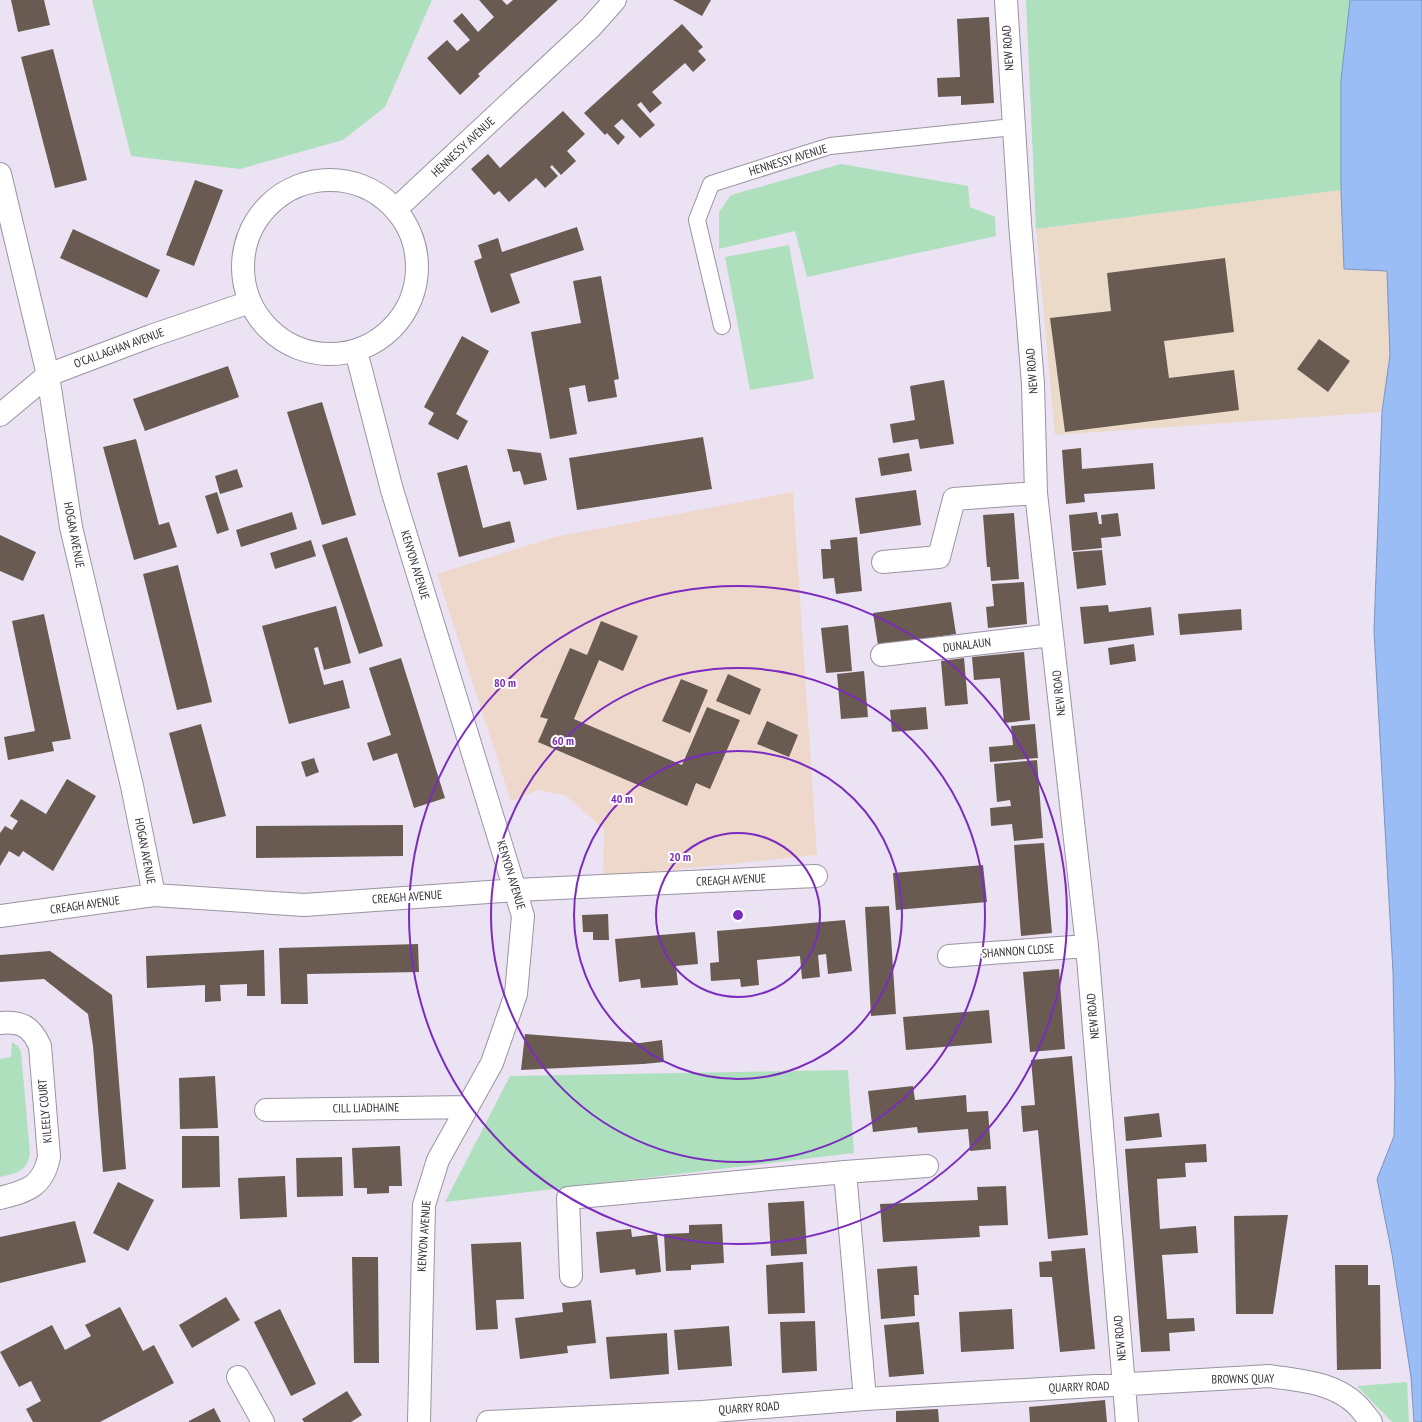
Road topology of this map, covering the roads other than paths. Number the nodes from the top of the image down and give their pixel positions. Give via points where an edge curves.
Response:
1 (615, 0) edge
2 (1006, 0) edge
3 (1013, 127) junction
4 (0, 174) edge
5 (396, 210) junction
6 (250, 302) junction
7 (722, 326) dead end
8 (356, 351) junction
9 (48, 375) junction
10 (0, 415) edge
11 (1036, 493) junction
12 (883, 562) dead end
13 (1052, 634) junction
14 (882, 655) dead end
15 (816, 876) dead end
16 (516, 890) junction
17 (154, 895) junction
18 (0, 916) edge
19 (1087, 946) junction
20 (948, 956) dead end
21 (0, 1023) edge
22 (467, 1107) junction
23 (266, 1110) dead end
24 (927, 1166) dead end
25 (845, 1172) junction
26 (0, 1198) edge
27 (571, 1276) dead end
28 (238, 1377) dead end
29 (1124, 1386) junction
30 (865, 1399) junction
31 (702, 1417) edge
32 (263, 1422) edge
33 (419, 1422) edge
34 (488, 1422) edge
35 (1127, 1422) edge
36 (1371, 1422) edge

1 - 5 street, HENNESSY AVENUE via 591,27
2 - 3 street, NEW ROAD
3 - 7 lane, HENNESSY AVENUE via 830,146 711,184 697,220
3 - 11 street, NEW ROAD via 1033,384
4 - 9 street, HOGAN AVENUE
5 - 6 street via 377,193 353,183 328,180 300,185 275,199 256,220 245,247 243,275
5 - 8 street via 408,227 415,247 418,273 412,298 399,321 380,339
6 - 8 street via 261,322 278,337 297,348 326,355
6 - 9 street, O'CALLAGHAN AVENUE via 150,336
8 - 16 street, KENYON AVENUE via 392,490
9 - 10 street, O'CALLAGHAN AVENUE
9 - 17 street, HOGAN AVENUE via 70,528 132,786
11 - 12 street via 954,499 939,557
11 - 13 street, NEW ROAD
13 - 14 street, DUNALAUN
13 - 19 street, NEW ROAD
15 - 16 street, CREAGH AVENUE
16 - 17 street, CREAGH AVENUE via 304,905
16 - 22 street, KENYON AVENUE via 524,916 516,994 492,1063
17 - 18 street, CREAGH AVENUE
19 - 20 street, SHANNON CLOSE
19 - 29 street, NEW ROAD
21 - 26 street, KILEELY COURT via 24,1025 34,1034 40,1046 49,1157 46,1172 38,1183 27,1190
22 - 23 street, CILL LIADHAINE
22 - 33 street, KENYON AVENUE via 438,1160 424,1205
24 - 25 street
25 - 27 street via 568,1198
25 - 30 street
28 - 32 street
29 - 30 street, QUARRY ROAD via 1102,1385
29 - 35 street, NEW ROAD
29 - 36 street, BROWNS QUAY via 1270,1376 1319,1384 1335,1390 1357,1404
30 - 31 street, QUARRY ROAD
31 - 34 street, QUARRY ROAD

